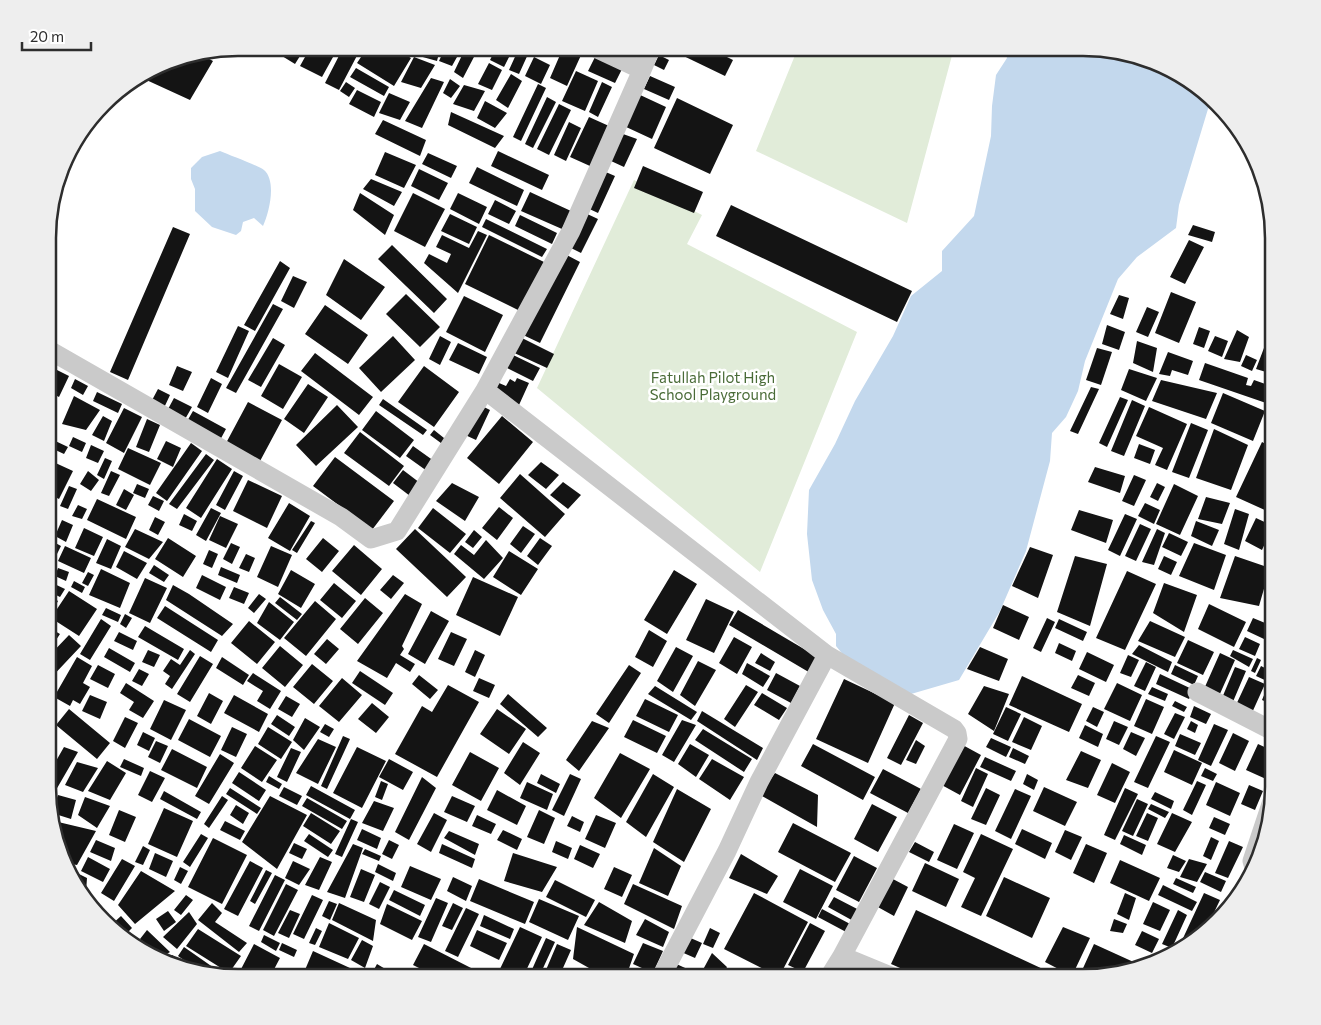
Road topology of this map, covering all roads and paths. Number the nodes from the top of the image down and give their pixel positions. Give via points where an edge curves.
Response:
1 (612, 56) edge
2 (648, 56) edge
3 (642, 70) junction
4 (56, 354) edge
5 (485, 390) junction
6 (827, 655) junction
7 (1197, 692) dead end
8 (1265, 727) edge
9 (842, 956) junction
10 (666, 969) edge
11 (835, 969) edge
12 (874, 969) edge

1 - 3 street
2 - 3 street
3 - 5 street via 571,231
4 - 5 street via 341,517 370,539 397,531
5 - 6 street
6 - 9 street via 954,729 958,738
6 - 10 street via 759,782
7 - 8 street
9 - 11 street
9 - 12 street

